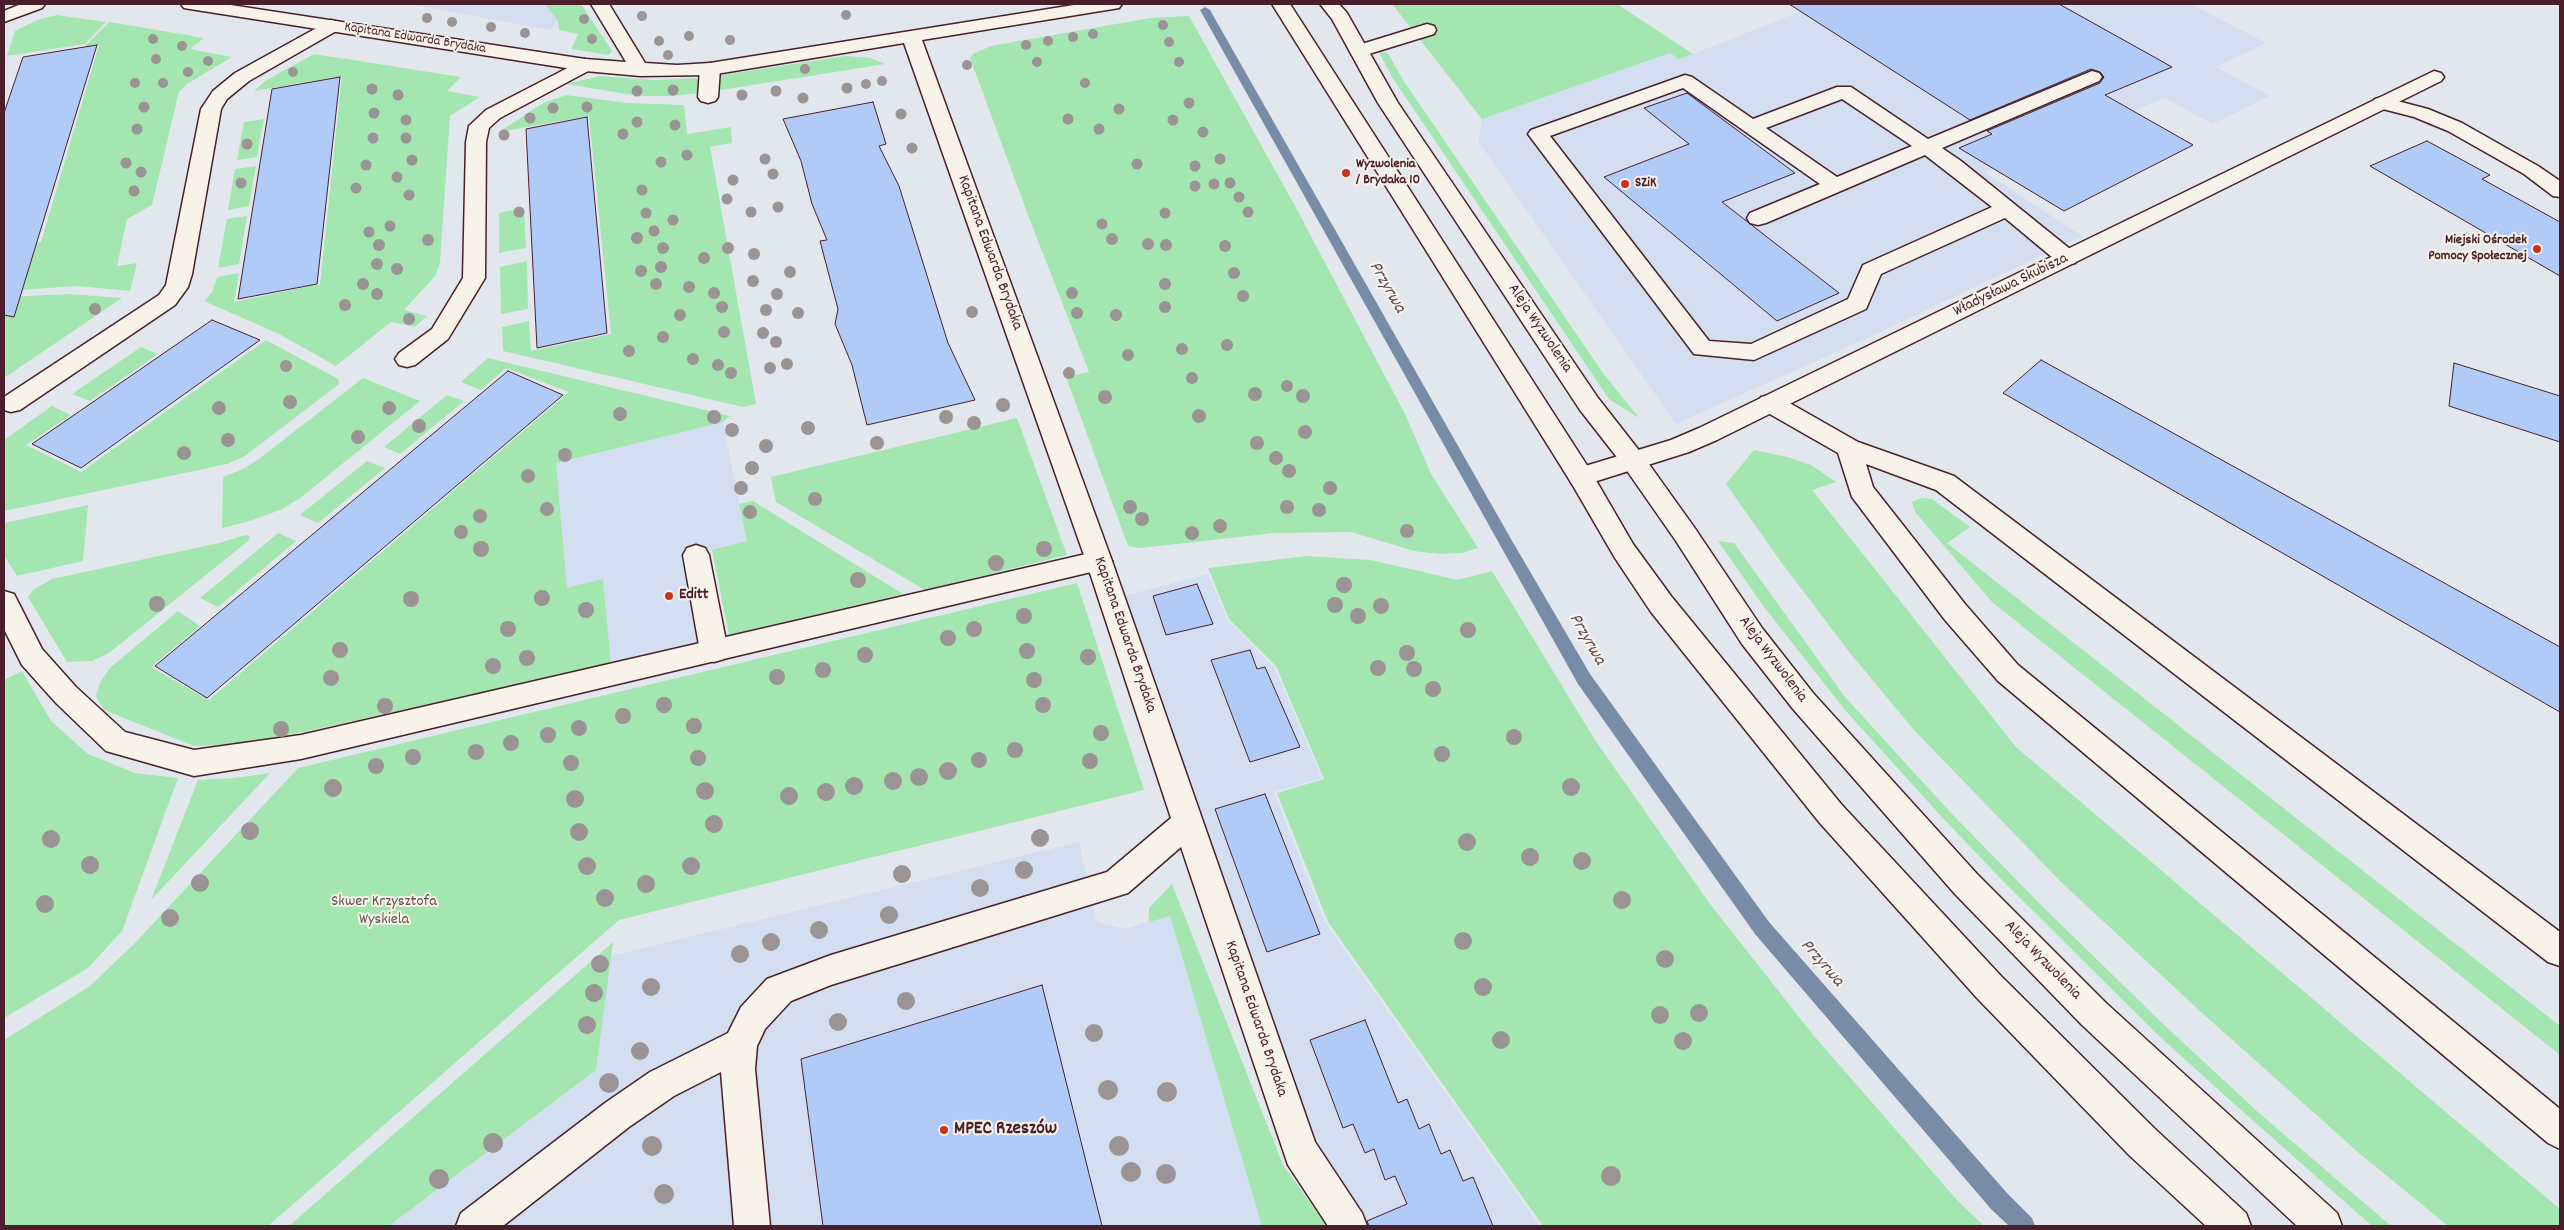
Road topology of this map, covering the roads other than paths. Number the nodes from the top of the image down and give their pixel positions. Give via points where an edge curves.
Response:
1 (36, 4) edge
2 (190, 4) edge
3 (600, 4) edge
4 (1113, 4) edge
5 (1281, 4) edge
6 (1329, 4) edge
7 (4, 17) edge
8 (331, 26) junction
9 (1427, 30) dead end
10 (911, 37) junction
11 (1359, 50) junction
12 (585, 65) junction
13 (710, 69) junction
14 (640, 70) junction
15 (2092, 77) dead end
16 (2434, 77) dead end
17 (708, 96) dead end
18 (2382, 103) junction
19 (1750, 127) junction
20 (1925, 146) junction
21 (1835, 185) junction
22 (2560, 191) edge
23 (2008, 209) junction
24 (1758, 218) dead end
25 (2067, 258) junction
26 (407, 359) dead end
27 (1770, 403) junction
28 (11, 404) dead end
29 (1849, 448) junction
30 (1632, 459) junction
31 (1581, 477) junction
32 (696, 555) dead end
33 (1099, 560) junction
34 (4, 602) edge
35 (714, 651) junction
36 (1187, 823) junction
37 (2560, 951) edge
38 (740, 1045) junction
39 (2560, 1131) edge
40 (474, 1226) edge
41 (752, 1226) edge
42 (1349, 1226) edge
43 (2233, 1226) edge
44 (2324, 1226) edge

1 - 7 street
2 - 8 street, Kapitana Edwarda Brydaka
3 - 14 street
4 - 10 street, Kapitana Edwarda Brydaka
5 - 31 street
6 - 11 street, Aleja Wyzwolenia
8 - 12 street, Kapitana Edwarda Brydaka
8 - 28 street via 242,76 220,95 211,109 181,274 177,288 167,300
9 - 11 street
10 - 13 street, Kapitana Edwarda Brydaka
10 - 33 street, Kapitana Edwarda Brydaka
11 - 30 street, Aleja Wyzwolenia via 1388,103 1584,396
12 - 14 street, Kapitana Edwarda Brydaka
12 - 26 street via 493,114 479,126 474,278 440,334
13 - 14 street, Kapitana Edwarda Brydaka
13 - 17 street
15 - 20 street
16 - 18 street, Władysława Skubisza
18 - 22 street via 2421,113 2455,127 2523,165
18 - 25 street, Władysława Skubisza
19 - 20 street via 1844,91
19 - 21 street
19 - 23 street via 1685,81 1538,134 1702,348 1754,352 1858,304 1871,270
20 - 21 street
20 - 23 street
21 - 24 street
23 - 25 street
25 - 27 street, Władysława Skubisza
27 - 29 street
27 - 30 street, Władysława Skubisza via 1680,446
29 - 37 street via 1945,483
29 - 39 street via 1860,490 1955,612 2008,673
30 - 31 street, Władysława Skubisza
30 - 44 street, Aleja Wyzwolenia via 1752,636 1863,771 1966,884 2094,1014
31 - 43 street via 1624,551 1661,604 1830,813 1989,987 2142,1142
32 - 35 street
33 - 35 street
33 - 36 street, Kapitana Edwarda Brydaka
34 - 35 street via 32,657 66,695 116,742 194,763 301,747
36 - 38 street via 1117,883 831,970 779,990 753,1018
36 - 42 street, Kapitana Edwarda Brydaka via 1301,1152
38 - 40 street via 662,1084
38 - 41 street via 738,1069

